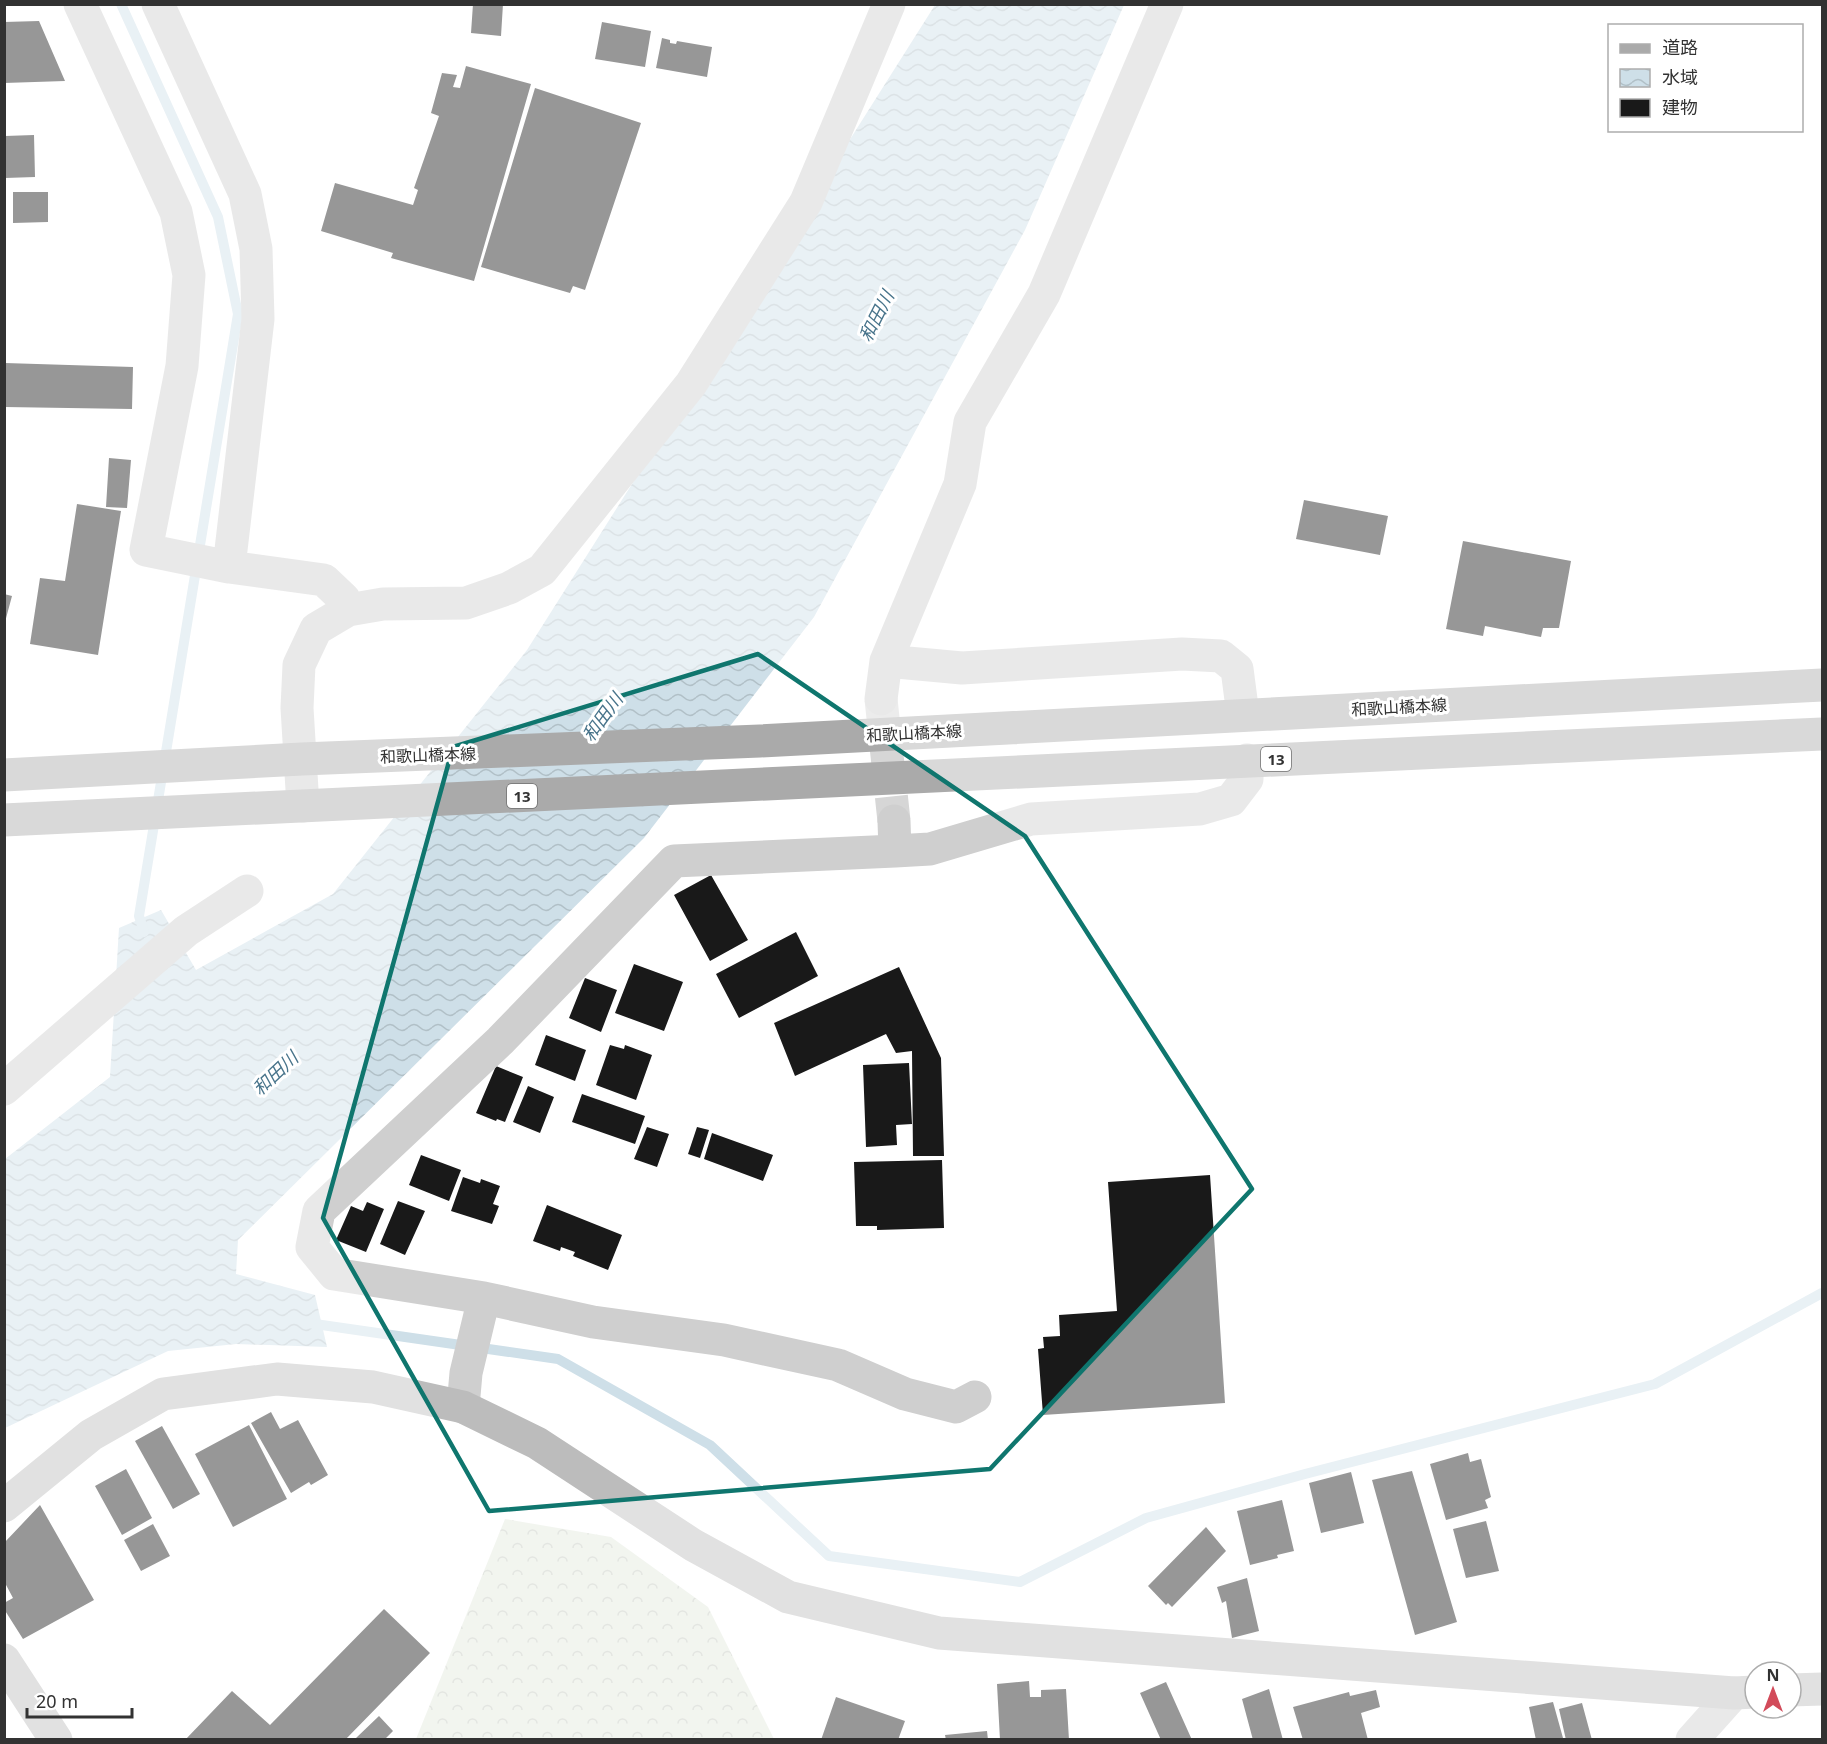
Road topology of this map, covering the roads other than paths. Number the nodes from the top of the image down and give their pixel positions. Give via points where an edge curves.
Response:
1 (80, 4) edge
2 (158, 4) edge
3 (889, 4) edge
4 (1167, 4) edge
5 (230, 567) junction
6 (348, 610) junction
7 (886, 661) junction
8 (1822, 685) edge
9 (881, 699) tunnel mouth
10 (1243, 716) junction
11 (1822, 734) edge
12 (302, 759) junction
13 (1246, 760) junction
14 (4, 775) edge
15 (310, 806) junction
16 (4, 820) edge
17 (247, 891) dead end
18 (4, 1089) edge
19 (480, 1311) junction
20 (975, 1397) dead end
21 (464, 1407) junction
22 (4, 1506) edge
23 (4, 1660) edge
24 (1822, 1689) edge
25 (1803, 1690) edge
26 (1743, 1693) edge
27 (1743, 1695) edge
28 (56, 1740) edge
29 (1692, 1740) edge

1 - 5 street via 176,212 189,275 182,366 146,550
2 - 5 street via 245,194 256,249 258,319
3 - 6 street via 806,202 691,384 542,570 509,588 466,603 383,604
4 - 7 street via 1044,294 970,422 960,484
5 - 6 street via 324,580 344,598
6 - 12 street via 316,629 299,665 297,708
7 - 9 street
7 - 10 street via 962,668 1182,654 1221,656 1237,669
8 - 10 main road, 和歌山橋本線
10 - 12 main road, 和歌山橋本線
11 - 13 main road, 13
12 - 14 main road, 和歌山橋本線
12 - 15 street
13 - 15 main road, 13
13 - 19 street via 1246,779 1231,800 1200,809 1031,819 930,849 894,836 674,861 500,1041 319,1211 312,1247 334,1274
15 - 16 main road, 13
17 - 18 street via 186,931
19 - 20 street via 724,1340 838,1365 905,1394 957,1407
19 - 21 street via 466,1373
21 - 22 street via 373,1387 277,1379 163,1394 91,1434
21 - 26 street via 537,1443 693,1545 788,1597 939,1633
23 - 28 street
24 - 25 street
27 - 29 street

